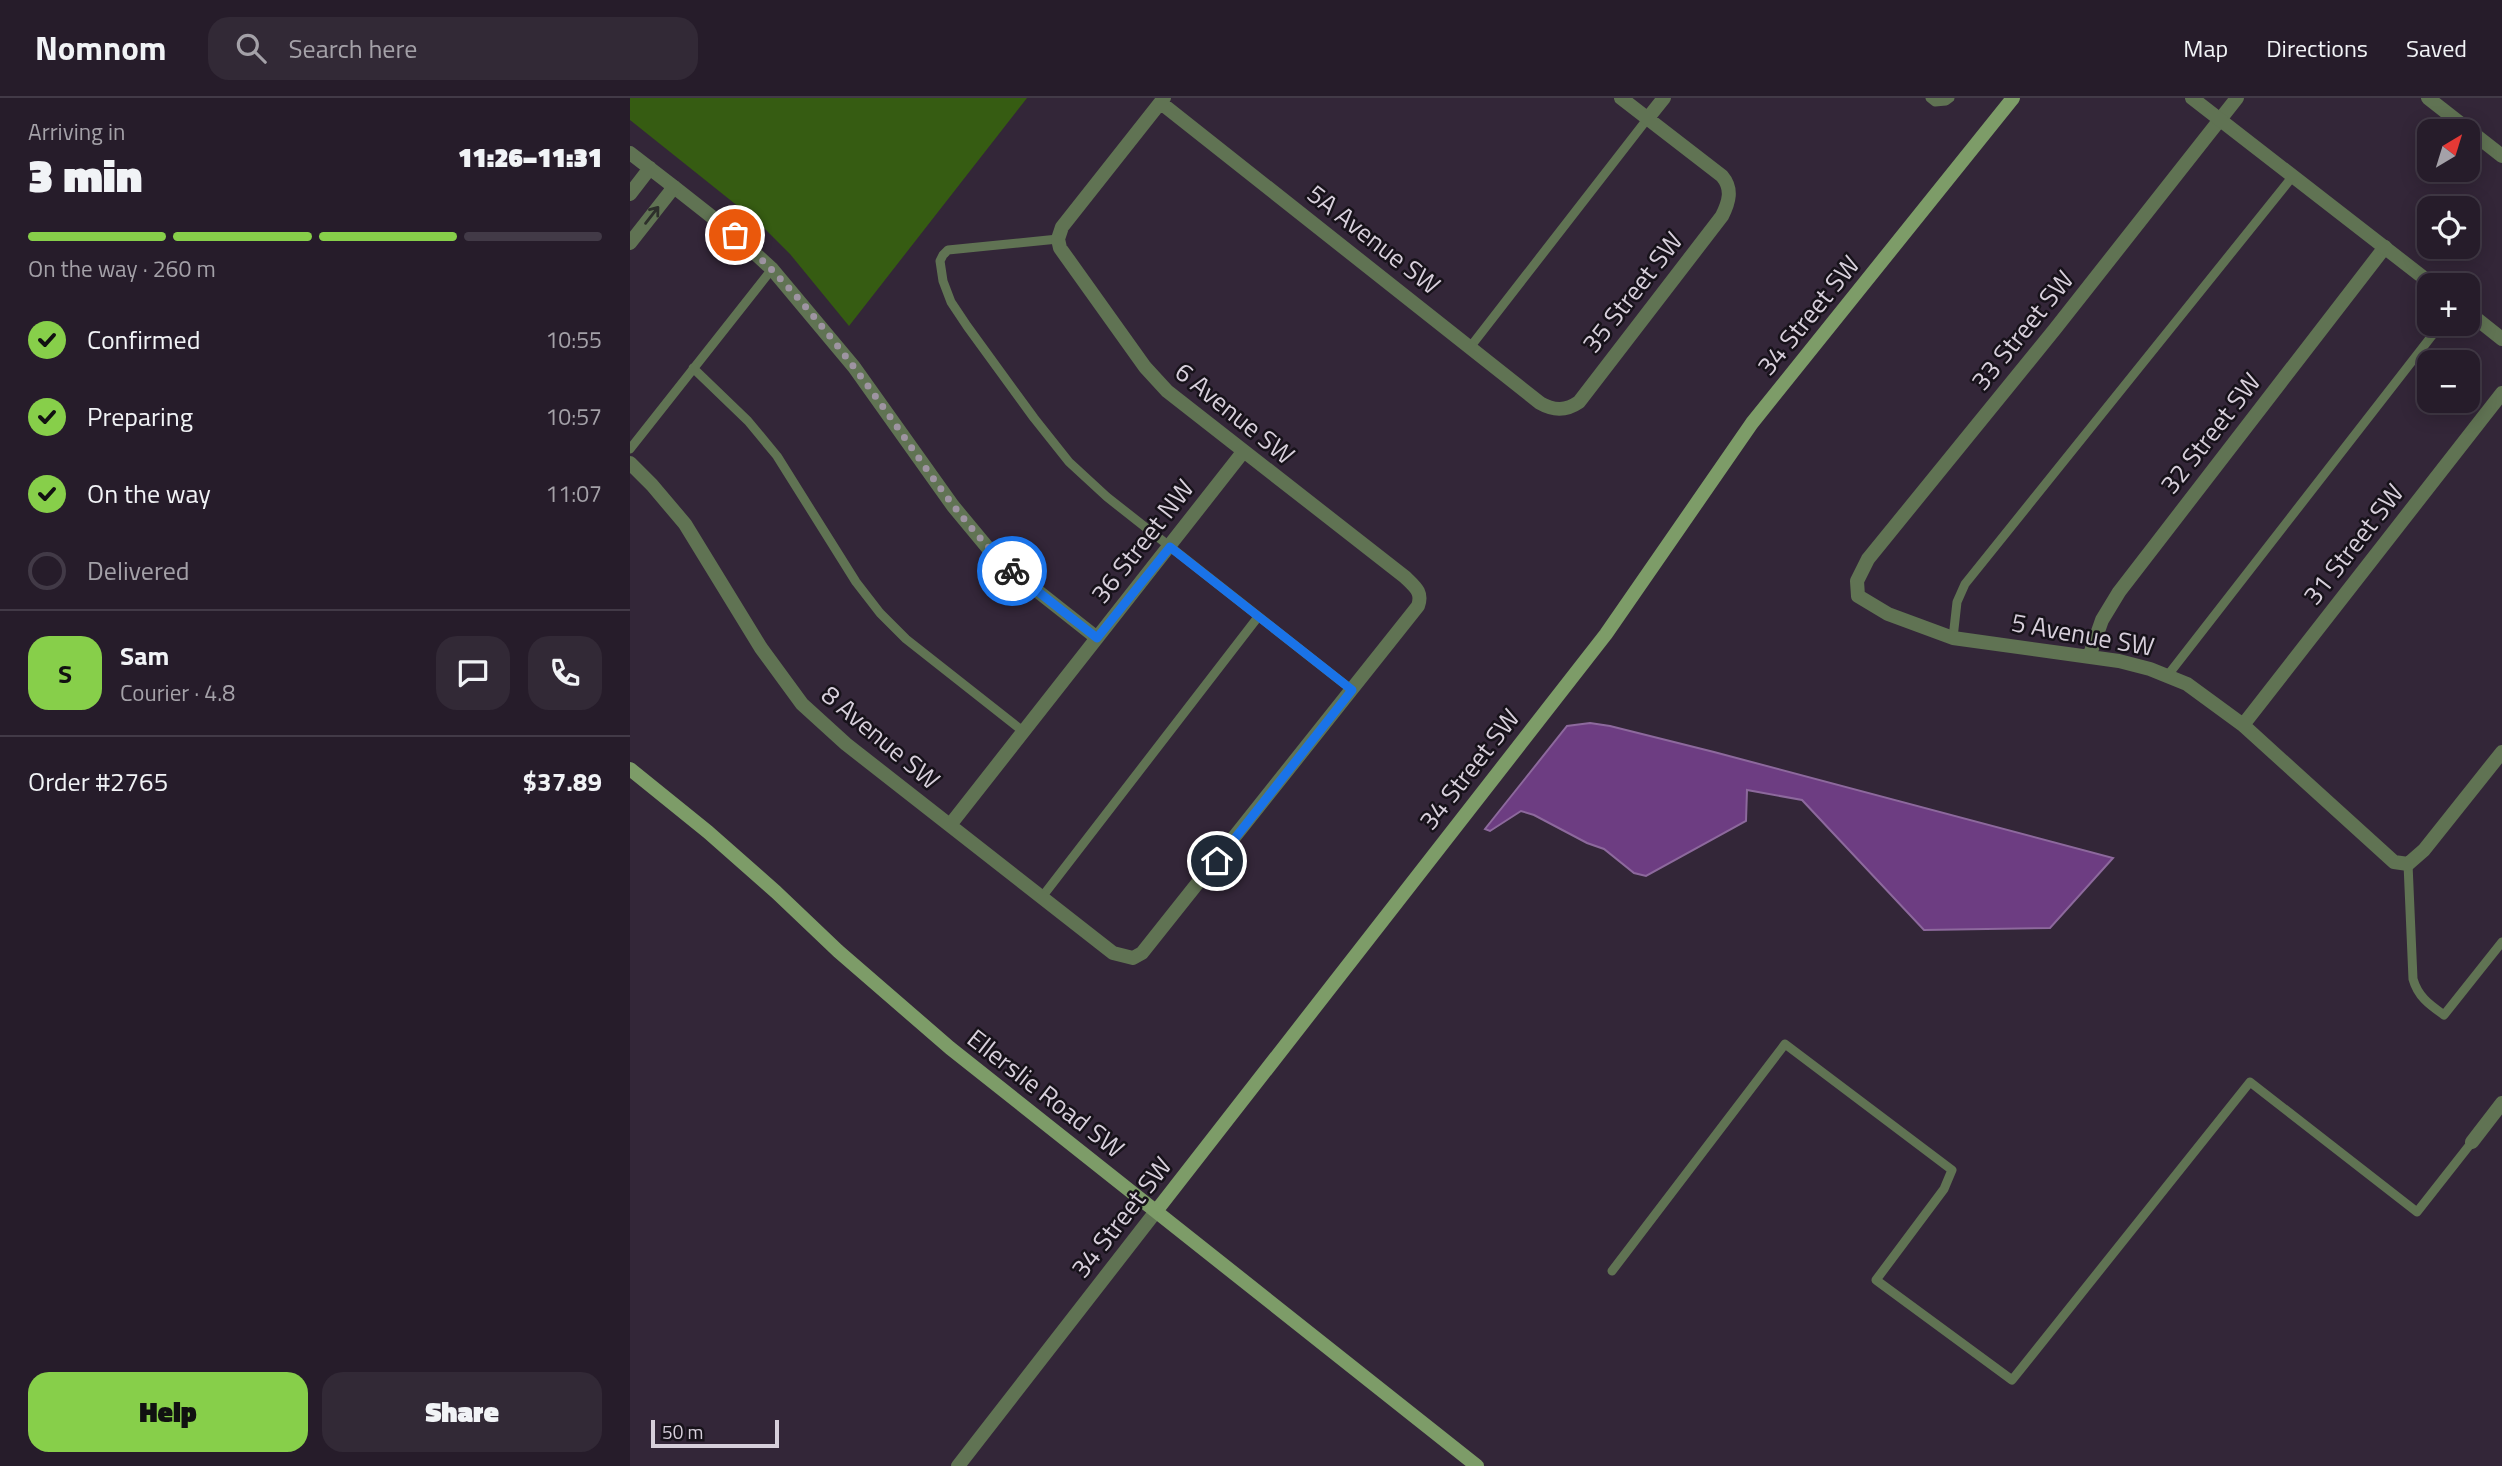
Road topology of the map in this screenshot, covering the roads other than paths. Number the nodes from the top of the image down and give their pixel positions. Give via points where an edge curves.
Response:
1 (1621, 98) edge
2 (1664, 98) edge
3 (1930, 98) edge
4 (1950, 98) edge
5 (2013, 98) edge
6 (2192, 98) edge
7 (2237, 98) edge
8 (2428, 98) edge
9 (1162, 100) edge
10 (1648, 118) junction
11 (2220, 120) junction
12 (630, 153) edge
13 (2502, 156) edge
14 (650, 168) junction
15 (2293, 176) junction
16 (674, 187) junction
17 (630, 194) edge
18 (1058, 240) junction
19 (630, 243) edge
20 (2385, 247) junction
21 (772, 269) junction
22 (2418, 273) edge
23 (2480, 321) edge
24 (2432, 336) edge
25 (2502, 338) edge
26 (1471, 346) junction
27 (693, 368) junction
28 (2502, 393) edge
29 (1558, 409) joint
30 (630, 449) edge
31 (1243, 452) junction
32 (630, 463) edge
33 (1170, 547) junction
34 (1858, 596) joint
35 (1258, 617) junction
36 (1097, 638) junction
37 (1953, 638) junction
38 (2089, 657) junction
39 (2168, 675) junction
40 (1352, 690) junction
41 (2243, 724) junction
42 (1024, 732) junction
43 (2502, 752) edge
44 (630, 769) edge
45 (950, 825) junction
46 (2408, 864) junction
47 (1042, 897) junction
48 (2502, 942) edge
49 (2502, 1103) edge
50 (2472, 1142) joint
51 (1157, 1210) junction
52 (1612, 1272) dead end
53 (958, 1466) edge
54 (1478, 1466) edge

1 - 10 street
2 - 10 street
3 - 4 lane via 1935,102
5 - 51 main road, 34 Street SW via 1752,424 1612,626
6 - 11 street
7 - 11 street, 33 Street SW
8 - 13 street
9 - 18 street via 1062,227
9 - 26 street, 5A Avenue SW
10 - 26 lane
10 - 29 street, 35 Street SW via 1722,176 1730,190 1729,200 1579,401 1571,408
11 - 15 street
11 - 34 street, 33 Street SW via 1868,559 1857,582
12 - 14 street
14 - 16 street
14 - 17 street
15 - 20 street
15 - 37 lane via 1965,584 1957,602
19 -> 16 street
16 - 21 street
18 - 31 street, 6 Avenue SW via 1153,378
18 - 33 lane via 948,250 940,261 943,281 967,326 1069,462
20 - 22 street
20 - 38 street, 32 Street SW via 2119,592 2102,620
21 - 27 lane
21 - 36 street via 854,367 975,534 1012,571
23 - 25 street
24 - 39 lane
26 - 29 street, 5A Avenue SW via 1540,403
27 - 30 lane
27 - 42 lane via 777,456 880,614
28 - 41 street, 31 Street SW
31 - 33 street, 36 Street NW
31 - 40 street, 6 Avenue SW via 1419,591 1418,606
32 - 45 street, 8 Avenue SW via 685,524 761,648 802,704
33 - 35 lane
33 - 36 street, 36 Street NW
34 - 37 street, 5 Avenue SW via 1888,614
35 - 40 lane
35 - 47 lane
36 - 42 street, 36 Street NW
37 - 38 street, 5 Avenue SW
38 - 39 street, 5 Avenue SW
39 - 41 street, 5 Avenue SW
40 - 47 street, 8 Avenue SW via 1149,947 1133,958 1113,953
41 - 46 street, 5 Avenue SW via 2394,862
42 - 45 street, 36 Street NW
43 - 46 street
44 - 51 main road, Ellerslie Road SW via 708,832 950,1048
45 - 47 street, 8 Avenue SW
46 - 48 lane via 2413,979 2424,1001 2444,1015
49 - 50 street
50 - 52 lane via 2417,1212 2250,1082 2012,1380 1876,1280 1944,1189 1952,1170 1785,1044
51 - 53 street, 34 Street SW
51 - 54 main road, Ellerslie Road SW

